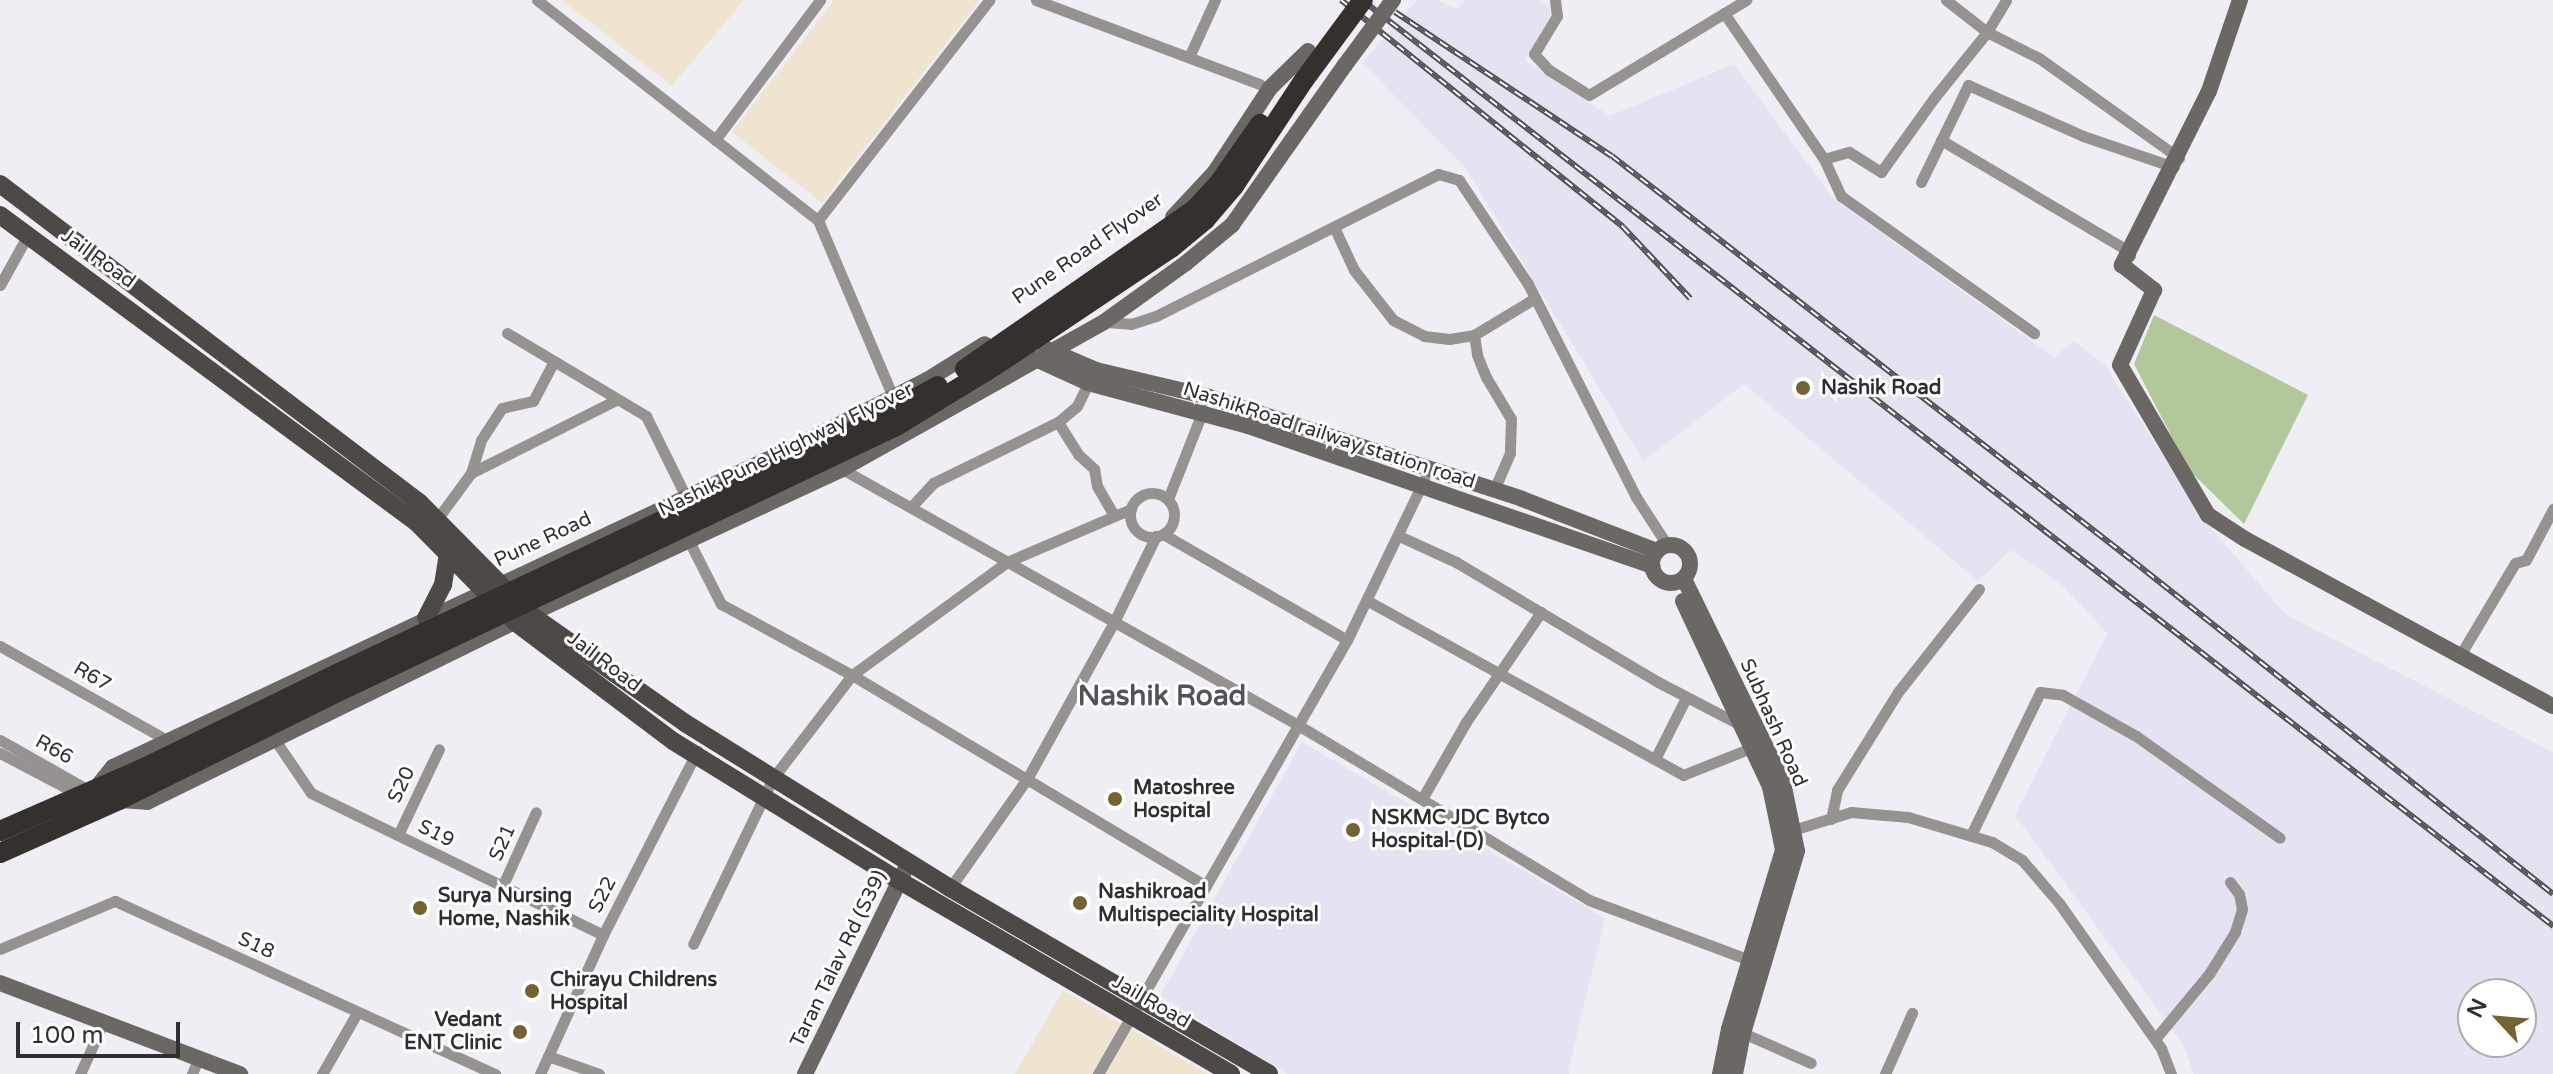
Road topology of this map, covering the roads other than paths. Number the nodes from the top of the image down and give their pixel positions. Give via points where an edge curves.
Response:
1 (537, 0) edge
2 (820, 0) edge
3 (989, 0) edge
4 (1036, 0) edge
5 (1215, 0) edge
6 (1347, 0) edge
7 (1363, 0) edge
8 (1393, 0) edge
9 (1555, 0) edge
10 (1746, 0) edge
11 (1946, 0) edge
12 (2006, 0) edge
13 (2240, 0) edge
14 (1724, 13) junction
15 (1987, 32) junction
16 (1308, 51) junction
17 (1189, 57) junction
18 (1265, 86) junction
19 (715, 140) junction
20 (1941, 140) junction
21 (1824, 159) junction
22 (2176, 162) junction
23 (1921, 182) dead end
24 (0, 184) edge
25 (0, 215) edge
26 (818, 220) junction
27 (1334, 227) junction
28 (28, 235) junction
29 (2129, 252) junction
30 (0, 285) edge
31 (1535, 298) junction
32 (1104, 322) junction
33 (1002, 332) junction
34 (507, 333) dead end
35 (2034, 333) dead end
36 (1474, 335) junction
37 (1044, 356) junction
38 (553, 363) junction
39 (1088, 383) junction
40 (893, 397) junction
41 (616, 400) junction
42 (1206, 404) junction
43 (1058, 422) junction
44 (1429, 468) junction
45 (842, 469) junction
46 (471, 473) junction
47 (1420, 487) junction
48 (1494, 490) junction
49 (686, 497) junction
50 (1168, 499) junction
51 (911, 507) junction
52 (1131, 509) junction
53 (2553, 509) edge
54 (1114, 515) junction
55 (438, 526) junction
56 (1159, 535) junction
57 (1399, 536) junction
58 (689, 541) junction
59 (448, 552) junction
60 (1659, 554) junction
61 (1007, 562) junction
62 (1680, 581) junction
63 (491, 586) junction
64 (1979, 589) dead end
65 (1368, 601) junction
66 (1541, 612) junction
67 (426, 618) junction
68 (522, 618) junction
69 (1114, 622) junction
70 (1347, 640) junction
71 (0, 646) edge
72 (2459, 657) junction
73 (1502, 672) junction
74 (852, 675) junction
75 (343, 680) junction
76 (1686, 698) junction
77 (2553, 706) edge
78 (1298, 725) junction
79 (1741, 725) junction
80 (705, 735) junction
81 (0, 740) edge
82 (167, 740) junction
83 (275, 740) junction
84 (1751, 748) junction
85 (439, 749) dead end
86 (0, 753) edge
87 (695, 754) junction
88 (1655, 759) junction
89 (773, 778) junction
90 (1027, 779) junction
91 (89, 792) junction
92 (763, 795) junction
93 (1422, 799) junction
94 (119, 800) junction
95 (536, 812) dead end
96 (1831, 819) junction
97 (1793, 830) junction
98 (0, 831) edge
99 (398, 835) junction
100 (1971, 835) junction
101 (2280, 838) dead end
102 (0, 853) edge
103 (909, 862) junction
104 (900, 881) junction
105 (2230, 882) dead end
106 (1206, 886) junction
107 (502, 887) junction
108 (950, 888) junction
109 (603, 935) junction
110 (693, 944) dead end
111 (0, 949) edge
112 (1758, 963) junction
113 (0, 983) edge
114 (1142, 998) junction
115 (357, 1013) junction
116 (1912, 1013) dead end
117 (1132, 1017) junction
118 (103, 1023) junction
119 (1743, 1033) junction
120 (2155, 1039) junction
121 (548, 1056) junction
122 (199, 1057) junction
123 (1811, 1063) dead end
124 (80, 1074) edge
125 (192, 1074) edge
126 (240, 1074) edge
127 (322, 1074) edge
128 (495, 1074) edge
129 (540, 1074) edge
130 (599, 1074) edge
131 (805, 1074) edge
132 (1098, 1074) edge
133 (1231, 1074) edge
134 (1269, 1074) edge
135 (1720, 1074) edge
136 (1735, 1074) edge
137 (1885, 1074) edge
138 (2171, 1074) edge

1 - 19 street
2 - 19 street
3 - 26 street
4 - 17 street
5 - 17 street
6 - 16 highway, Nashik Pune Highway Flyover
7 - 75 highway, Nashik Pune Highway Flyover, bridge via 1205,220 996,365 898,425
8 - 32 main road, bridge via 1232,225
9 - 14 street via 1557,16 1534,54 1589,95
10 - 14 street
11 - 15 street
12 - 15 street
13 - 22 main road via 2209,91
14 - 21 street
15 - 21 street via 1881,172 1849,152
15 - 22 street via 2039,58
16 - 18 main road, Pune Road Flyover
16 - 75 highway, Nashik Pune Highway Flyover, bridge via 1241,154 1194,210 948,380
17 - 18 street
18 - 33 main road, Pune Road Flyover via 1215,172 1171,220
19 - 26 street
20 - 22 street via 1968,85 2083,136
20 - 23 street
20 - 29 street
21 - 35 street via 1841,196
22 - 29 main road
24 - 55 main road via 314,420
25 - 28 main road, Jail Road
26 - 40 street
27 - 31 street via 1438,174 1459,180
27 - 32 street via 1156,316 1131,324
27 - 36 street via 1354,270 1393,320 1437,339
28 - 30 street
28 - 55 main road, Jail Road
29 - 72 main road via 2122,265 2154,290 2120,365 2208,515
31 - 36 street
31 - 60 street via 1636,497
32 - 37 main road
33 - 37 main road
33 - 40 main road, Pune Road
34 - 38 street
36 - 48 street via 1486,377 1511,419 1510,453
37 - 39 main road, NashikRoad railway station road
37 - 42 main road
37 - 45 main road
38 - 41 street
38 - 46 street via 533,401 502,408 481,440
39 - 42 main road, NashikRoad railway station road
39 - 43 street via 1077,406
40 - 49 main road, Pune Road
41 - 46 street
41 - 49 street via 646,416
42 - 44 main road
42 - 47 main road, NashikRoad railway station road
42 - 50 street
43 - 51 street via 933,483
43 - 54 street via 1094,469 1097,486
44 - 47 street
44 - 48 main road
45 - 51 street
45 - 58 main road
46 - 55 street
47 - 57 street
47 - 60 main road, NashikRoad railway station road
48 - 60 main road
49 - 63 main road, Pune Road
50 - 52 street via 1156,493 1143,495
50 - 56 street via 1174,518
51 - 61 street
52 - 54 street
52 - 56 street via 1136,530
53 - 72 street via 2526,560 2515,563
54 - 61 street
55 - 59 main road, Jail Road
55 - 63 main road, Jail Road
56 - 69 street
56 - 70 street
57 - 65 street
57 - 66 street
58 - 68 main road
58 - 74 street via 721,604
59 - 63 main road, Jail Road
59 - 67 main road via 443,585
60 - 62 main road via 1662,581
60 - 62 main road via 1679,546 1688,553 1691,565
61 - 69 street
61 - 74 street
62 - 79 main road, Subhash Road
62 - 97 main road, Subhash Road via 1783,782
63 - 67 main road, Pune Road
63 - 68 main road, Jail Road
64 - 96 street via 1898,692 1837,790
65 - 70 street
65 - 73 street
66 - 73 street
66 - 76 street
67 - 82 main road, Pune Road
68 - 80 main road, Jail Road
68 - 83 main road
68 - 87 main road, Jail Road
69 - 78 street
69 - 90 street
70 - 78 street
71 - 82 street, R67
72 - 77 main road
73 - 88 street
73 - 93 street
74 - 89 street
74 - 90 street
75 - 91 highway, Nashik Pune Highway Flyover
75 - 94 highway, Nashik Pune Highway Flyover
76 - 79 street
76 - 88 street
78 - 93 street
78 - 106 street
79 - 84 main road, Subhash Road
80 - 87 street, S22
80 - 89 main road, Jail Road
81 - 91 street, R66
82 - 91 main road, Pune Road via 113,767
83 - 94 main road via 147,802
83 - 99 street, S19 via 311,793
84 - 88 street via 1683,775
84 - 112 main road, Subhash Road via 1770,787 1783,850
85 - 99 street, S20
86 - 91 street
87 - 92 main road, Jail Road
87 - 109 street, S22
89 - 92 street
89 - 103 main road, Jail Road
90 - 106 street
90 - 108 street
91 - 98 highway, Nashik Pune Highway Flyover
92 - 104 main road, Jail Road
92 - 110 street
93 - 112 street via 1589,900
94 - 102 highway, Nashik Pune Highway Flyover
95 - 107 street, S21
96 - 97 street
96 - 100 street via 1851,812 1908,817
97 - 112 main road, Subhash Road via 1797,851
99 - 107 street, S19
100 - 101 street via 2040,692 2063,695 2136,736
100 - 120 street via 2022,860 2059,903
103 - 104 main road, Taran Talav Rd (S39)
103 - 108 main road, Jail Road
104 - 117 main road, Jail Road
104 - 131 main road, Taran Talav Rd (S39)
105 - 120 street via 2242,909 2235,932 2209,974
106 - 114 street
107 - 109 street, S19
108 - 114 main road, Jail Road
109 - 121 street, S22
111 - 115 street, S18 via 115,901
112 - 119 main road, Subhash Road
112 - 135 main road, Subhash Road
113 - 118 main road
114 - 117 street
114 - 134 main road, Jail Road
115 - 127 street
115 - 128 street, S18
116 - 137 street
117 - 132 street
117 - 133 main road, Jail Road
118 - 122 main road
118 - 124 street
119 - 123 street
119 - 136 main road, Subhash Road
120 - 138 street
121 - 129 street, S22
121 - 130 street
122 - 125 street
122 - 126 main road

